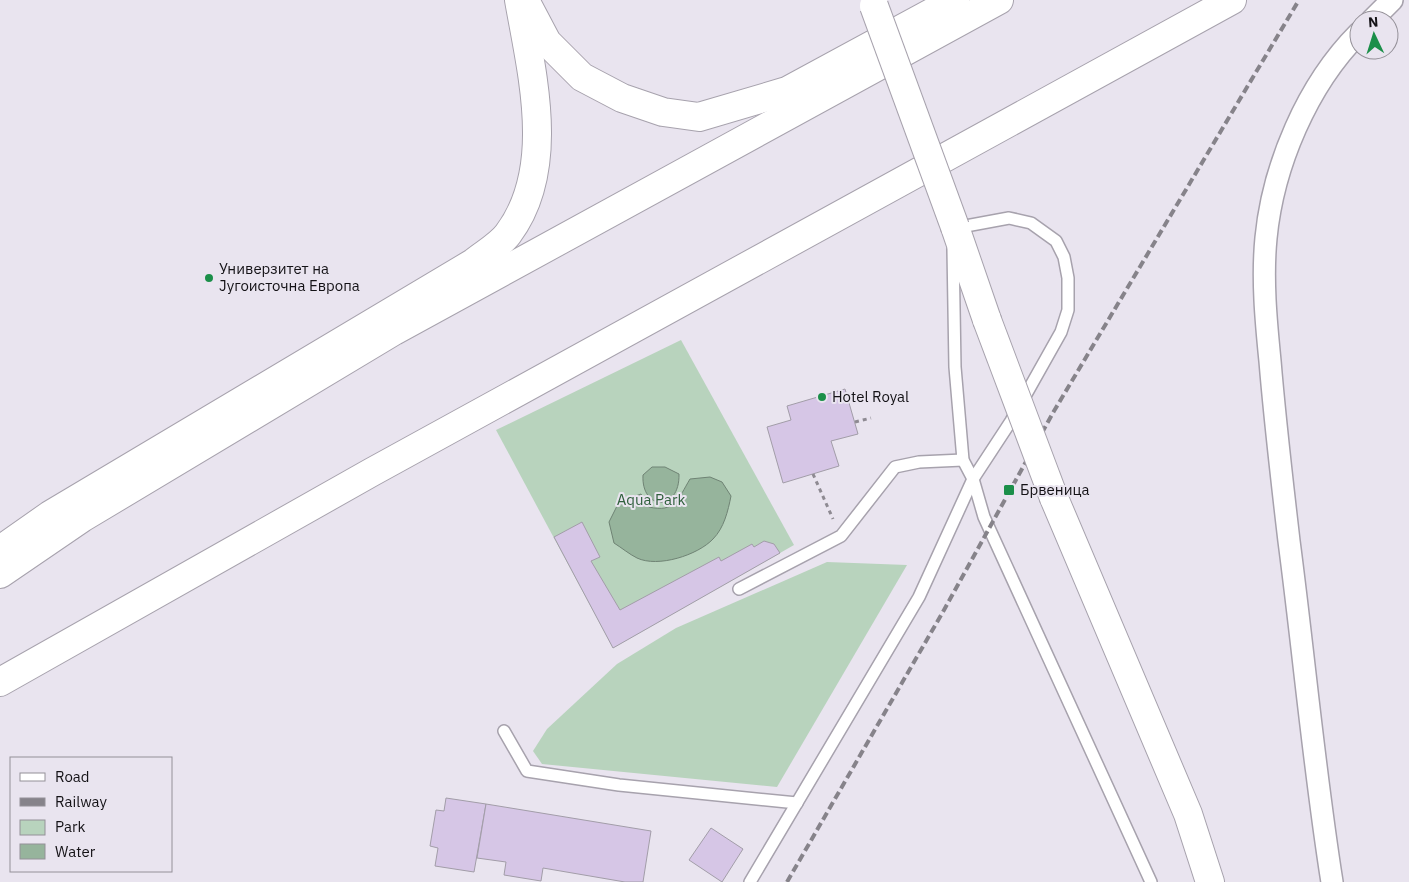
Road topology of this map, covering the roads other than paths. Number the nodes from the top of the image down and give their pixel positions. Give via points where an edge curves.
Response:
1 (519, 0) edge
2 (524, 0) edge
3 (955, 0) edge
4 (999, 0) edge
5 (1232, 0) edge
6 (1392, 0) edge
7 (874, 6) dead end
8 (1382, 10) edge
9 (1349, 46) edge
10 (955, 227) junction
11 (963, 460) junction
12 (974, 479) junction
13 (0, 550) edge
14 (0, 574) edge
15 (739, 590) dead end
16 (0, 682) edge
17 (504, 731) dead end
18 (797, 803) junction
19 (750, 882) edge
20 (1151, 882) edge
21 (1210, 882) edge
22 (1332, 882) edge

1 - 13 main road via 537,117 538,157 526,204 508,235 473,262 50,515
2 - 3 main road via 547,42 582,77 622,98 664,112 699,117 787,91
4 - 14 main road via 394,332 82,518
5 - 16 main road via 372,472
6 - 8 street
7 - 10 main road, bridge
9 - 22 street via 1325,76 1290,137 1276,181 1266,238 1265,302 1278,456 1311,713 1318,797
10 - 11 lane via 956,367
10 - 12 lane via 1009,218 1031,224 1056,241 1064,257 1068,278 1068,310 1061,332
10 - 21 main road, bridge via 1054,498 1184,805
11 - 12 lane
11 - 15 lane via 919,462 895,467 841,536
12 - 18 lane via 919,596
12 - 20 lane via 984,517
17 - 18 lane via 527,771
18 - 19 lane

